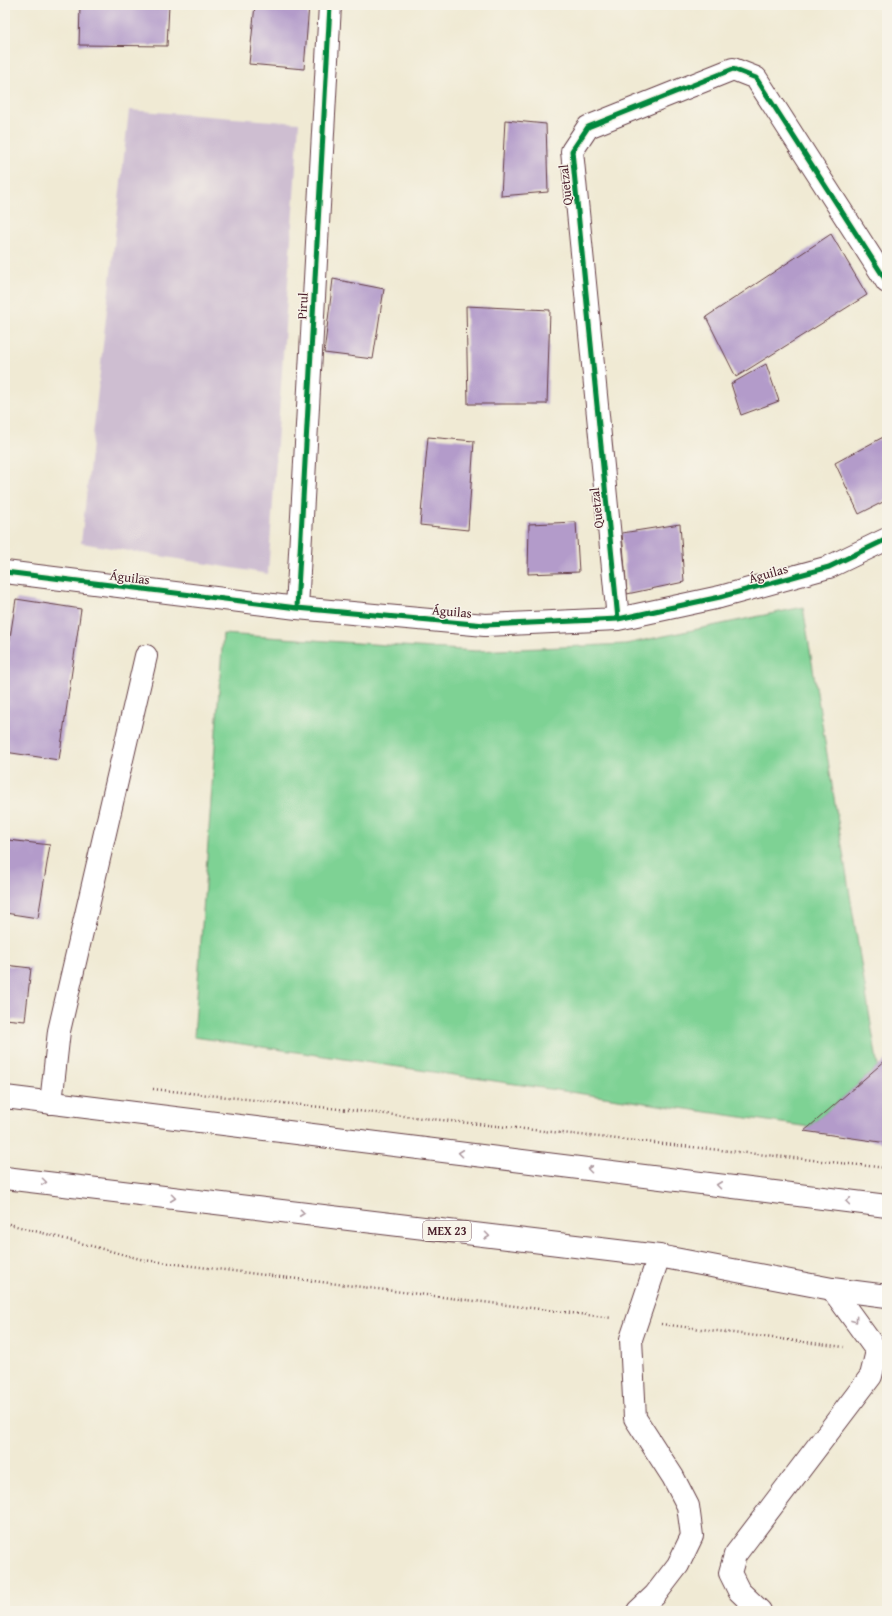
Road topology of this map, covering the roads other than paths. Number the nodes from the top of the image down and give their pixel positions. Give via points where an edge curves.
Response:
1 (330, 5) edge
2 (887, 282) edge
3 (887, 539) edge
4 (5, 572) edge
5 (297, 608) junction
6 (618, 619) junction
7 (146, 656) dead end
8 (5, 1097) edge
9 (52, 1103) junction
10 (5, 1178) edge
11 (887, 1206) edge
12 (659, 1256) junction
13 (832, 1289) junction
14 (887, 1296) edge
15 (882, 1352) edge
16 (638, 1611) edge
17 (760, 1611) edge

1 - 5 main road, Pirul
2 - 6 main road, Quetzal via 756,78 733,69 588,128 572,150
3 - 6 main road, Águilas via 829,567 720,597
4 - 5 main road, Águilas
5 - 6 main road, Águilas via 486,625
7 - 9 main road via 59,1031
8 - 9 main road
11 -> 9 main road
10 -> 12 main road, MEX 23
12 - 13 main road, MEX 23
12 - 16 main road via 631,1339 635,1418 673,1477 688,1506 692,1536 678,1565
13 - 14 main road, MEX 23
13 -> 15 main road
15 - 17 main road via 871,1376 735,1555 730,1573 739,1591

